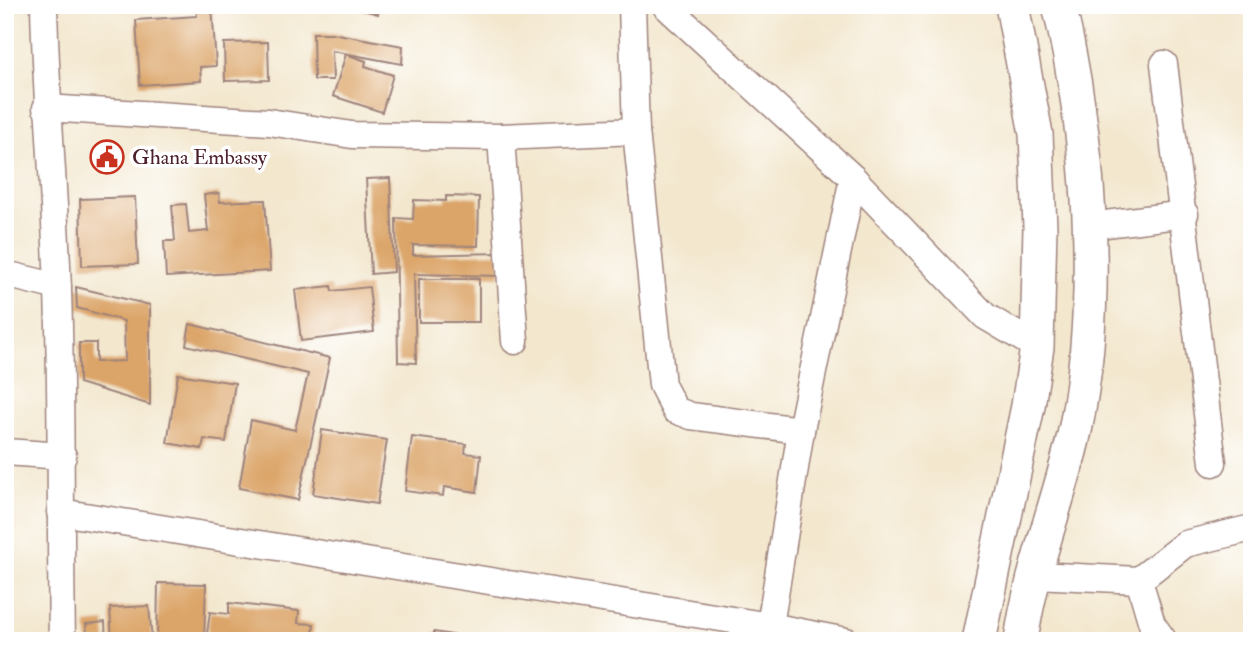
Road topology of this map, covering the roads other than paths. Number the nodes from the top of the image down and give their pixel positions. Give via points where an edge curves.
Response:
1 (44, 5) edge
2 (632, 5) edge
3 (665, 5) edge
4 (1012, 5) edge
5 (1059, 5) edge
6 (1164, 64) dead end
7 (46, 108) junction
8 (636, 131) junction
9 (501, 137) junction
10 (853, 178) junction
11 (1185, 214) junction
12 (1090, 226) junction
13 (5, 274) edge
14 (58, 287) junction
15 (515, 341) dead end
16 (1037, 347) junction
17 (801, 430) junction
18 (5, 452) edge
19 (63, 456) junction
20 (1213, 463) dead end
21 (60, 512) junction
22 (1252, 528) edge
23 (1035, 575) junction
24 (1139, 580) junction
25 (770, 626) junction
26 (62, 641) edge
27 (846, 641) edge
28 (979, 641) edge
29 (1021, 641) edge
30 (1164, 641) edge

1 - 7 street
2 - 8 street
3 - 10 street
4 - 16 main road via 1036,134 1040,227
5 - 12 main road via 1070,53
6 - 11 street
7 - 9 street via 269,122 352,135
7 - 14 street
8 - 9 street
8 - 17 street via 662,385 675,410
9 - 15 street
10 - 16 street via 985,316
10 - 17 street
11 - 12 street
11 - 20 street
12 - 23 main road via 1086,339 1076,425
13 - 14 street
14 - 19 street
16 - 28 main road
17 - 25 street
18 - 19 street
19 - 21 street
21 - 25 street
21 - 26 street
22 - 24 street via 1185,544
23 - 24 street
23 - 29 main road
24 - 30 street via 1152,624
25 - 27 street

